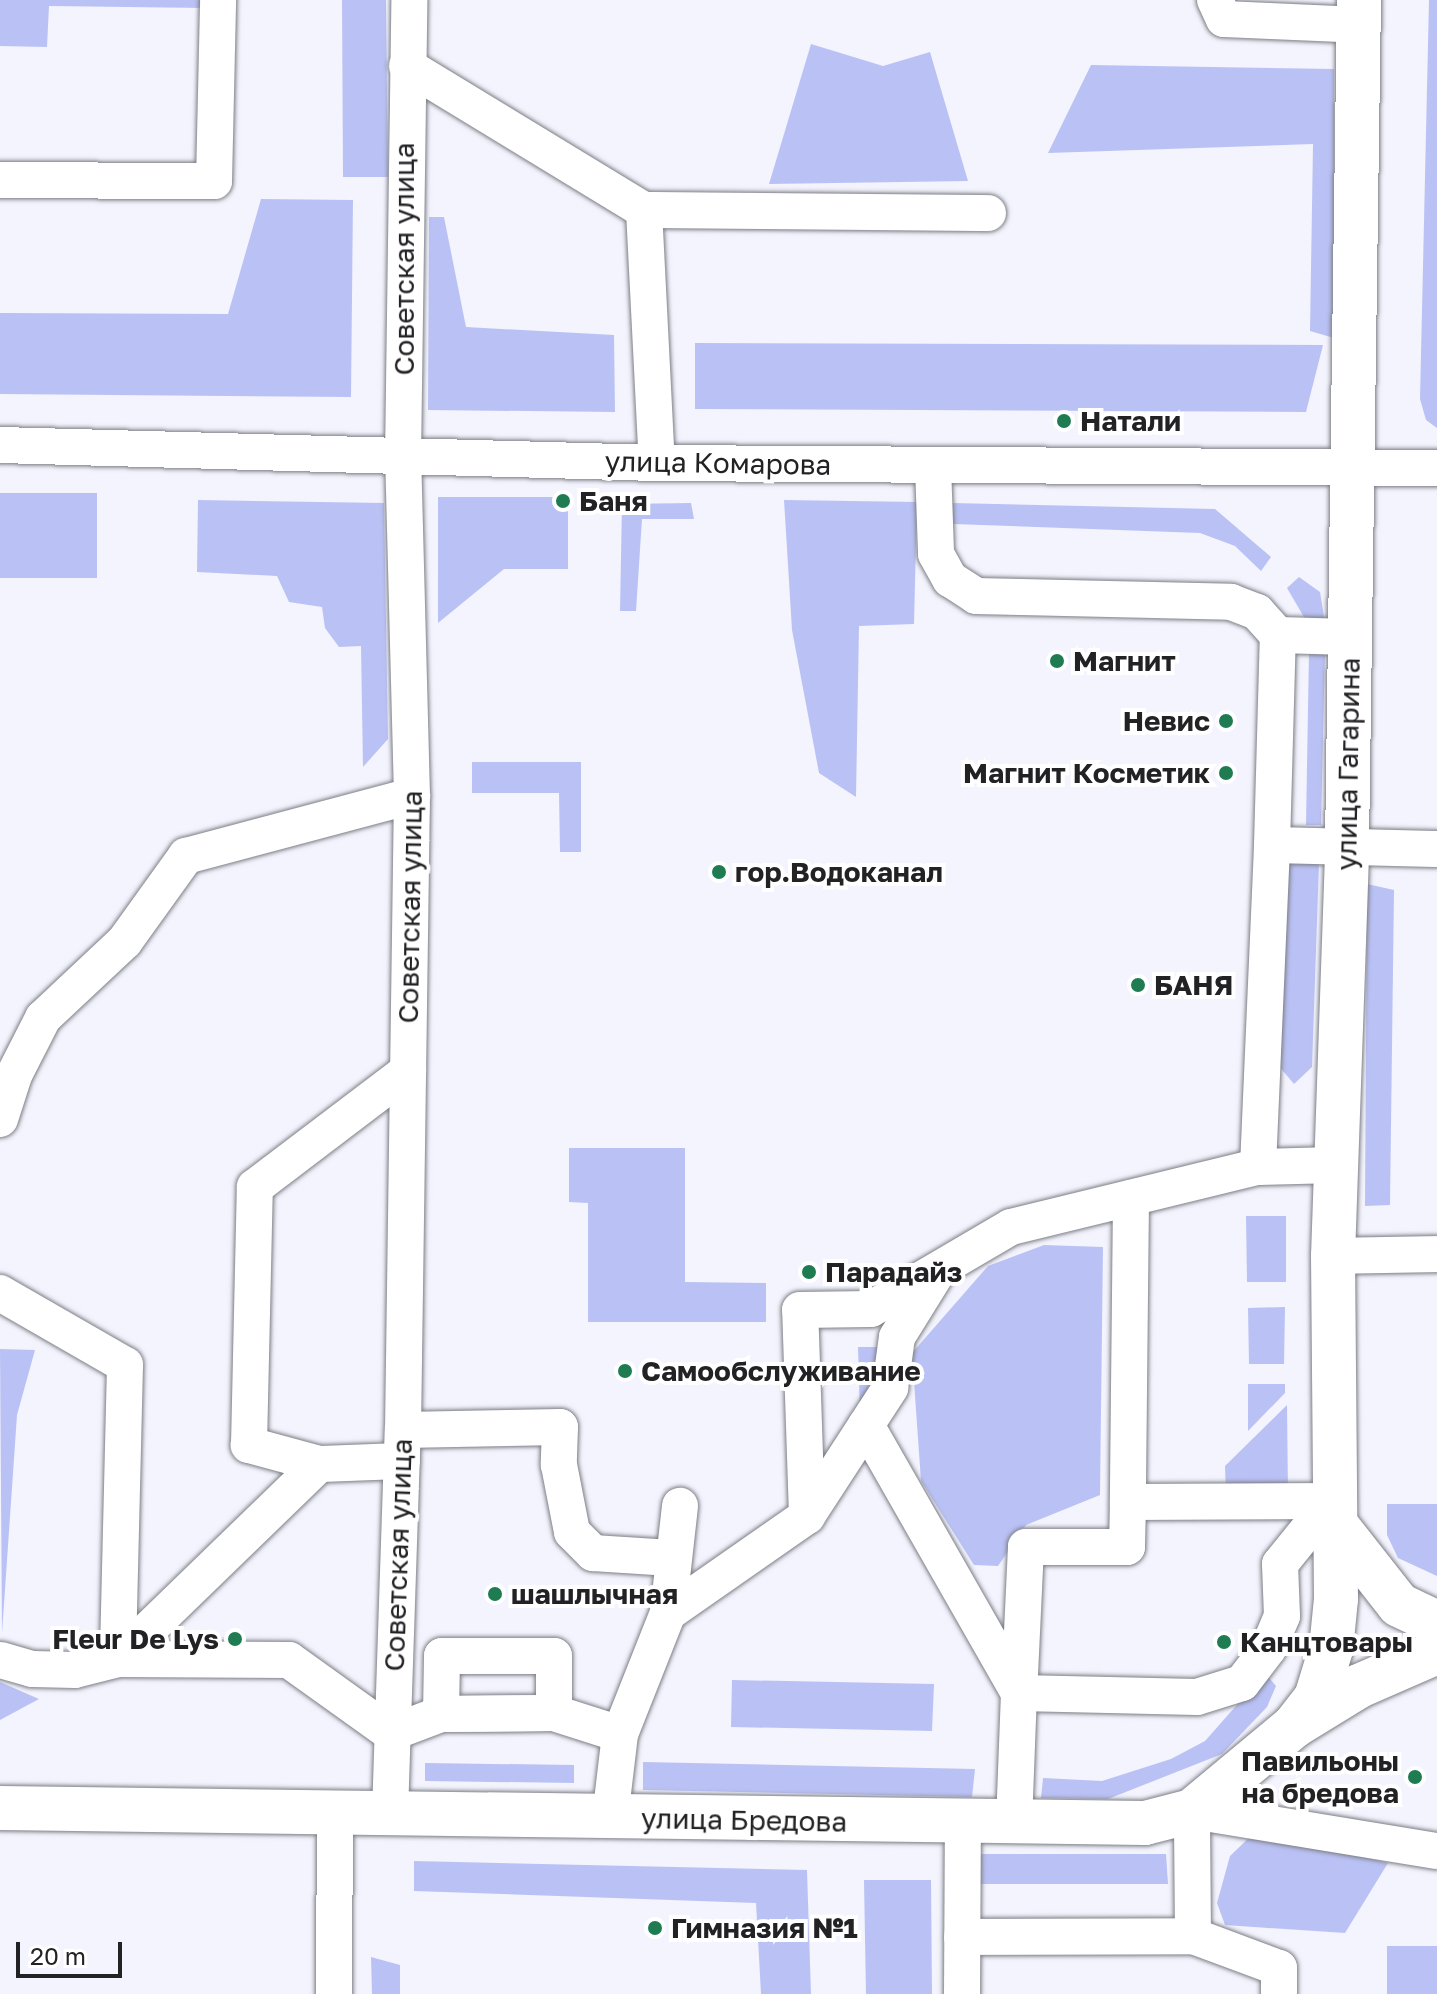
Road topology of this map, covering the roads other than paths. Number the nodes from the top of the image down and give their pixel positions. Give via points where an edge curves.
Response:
1 (218, 0) edge
2 (409, 0) edge
3 (1215, 0) edge
4 (1359, 13) edge
5 (407, 66) junction
6 (0, 180) edge
7 (644, 210) junction
8 (988, 213) dead end
9 (0, 445) edge
10 (403, 458) junction
11 (657, 463) junction
12 (933, 466) junction
13 (1353, 468) junction
14 (1437, 468) edge
15 (1278, 635) junction
16 (1350, 637) junction
17 (412, 796) junction
18 (1272, 845) junction
19 (1347, 846) junction
20 (1437, 849) edge
21 (408, 1071) junction
22 (0, 1119) edge
23 (1336, 1165) junction
24 (1258, 1167) junction
25 (1131, 1198) junction
26 (1437, 1254) edge
27 (1333, 1256) junction
28 (942, 1266) junction
29 (0, 1293) edge
30 (866, 1425) junction
31 (402, 1445) junction
32 (319, 1464) junction
33 (1128, 1502) junction
34 (680, 1506) dead end
35 (1334, 1514) junction
36 (807, 1516) junction
37 (671, 1558) junction
38 (668, 1613) junction
39 (1437, 1623) edge
40 (1437, 1652) edge
41 (118, 1659) junction
42 (0, 1660) edge
43 (1019, 1693) junction
44 (554, 1713) junction
45 (441, 1714) junction
46 (1294, 1726) junction
47 (391, 1733) junction
48 (620, 1734) junction
49 (0, 1808) edge
50 (1192, 1811) junction
51 (335, 1814) junction
52 (390, 1814) junction
53 (610, 1818) junction
54 (963, 1822) junction
55 (1014, 1822) junction
56 (1437, 1851) edge
57 (1193, 1936) junction
58 (962, 1937) junction
59 (334, 1994) edge
60 (962, 1994) edge
61 (1279, 1994) edge

1 - 6 street via 214,181
2 - 5 street, Советская улица
3 - 4 street via 1224,19
4 - 13 main road, улица Гагарина
5 - 7 street
5 - 10 street, Советская улица
7 - 8 street
7 - 11 street
9 - 10 street, улица Комарова
10 - 11 street, улица Комарова
10 - 17 street, Советская улица
11 - 12 street, улица Комарова
12 - 13 street, улица Комарова
12 - 15 street via 936,554 950,579 976,596 1231,602 1257,612
13 - 14 street, улица Комарова
13 - 16 main road, улица Гагарина
15 - 16 street
15 - 18 street
16 - 19 main road, улица Гагарина
17 - 21 street, Советская улица
17 - 22 street via 186,856 125,941 43,1018 14,1075
18 - 19 street
18 - 24 street
19 - 20 street
19 - 23 main road, улица Гагарина
21 - 31 street, Советская улица
21 - 32 street via 255,1187 249,1445
23 - 24 street
23 - 27 main road, улица Гагарина
24 - 25 street
25 - 28 street via 1011,1227
25 - 33 street
26 - 27 street
27 - 35 main road, улица Гагарина
28 - 30 street via 897,1337 890,1388
28 - 36 street via 871,1309 800,1310
29 - 41 street via 125,1365
30 - 36 street
30 - 43 street
31 - 32 street
31 - 37 street via 560,1427 559,1465 572,1532 593,1553
31 - 47 street, Советская улица
32 - 41 street
33 - 35 street
33 - 43 street via 1127,1547 1026,1547
34 - 37 street
35 - 39 main road via 1399,1605
35 - 43 street via 1280,1564 1282,1616 1268,1649 1242,1683 1197,1697
35 - 46 main road, улица Гагарина via 1331,1649 1316,1698
36 - 38 street
37 - 38 street
38 - 48 street
40 - 46 main road, улица Бредова via 1359,1686
41 - 42 street via 75,1670 32,1669
41 - 47 street via 289,1660
43 - 55 street
44 - 45 street
44 - 45 street via 554,1656 442,1656
44 - 48 street
45 - 47 street
46 - 50 main road, улица Бредова
47 - 52 street, Советская улица
48 - 53 street
49 - 51 main road, улица Бредова
50 - 55 main road, улица Бредова via 1145,1823
50 - 56 street
50 - 57 street
51 - 52 main road, улица Бредова
51 - 59 street
52 - 53 main road, улица Бредова
53 - 54 main road, улица Бредова
54 - 55 main road, улица Бредова
54 - 58 street
57 - 58 street
57 - 61 street via 1279,1968
58 - 60 street

